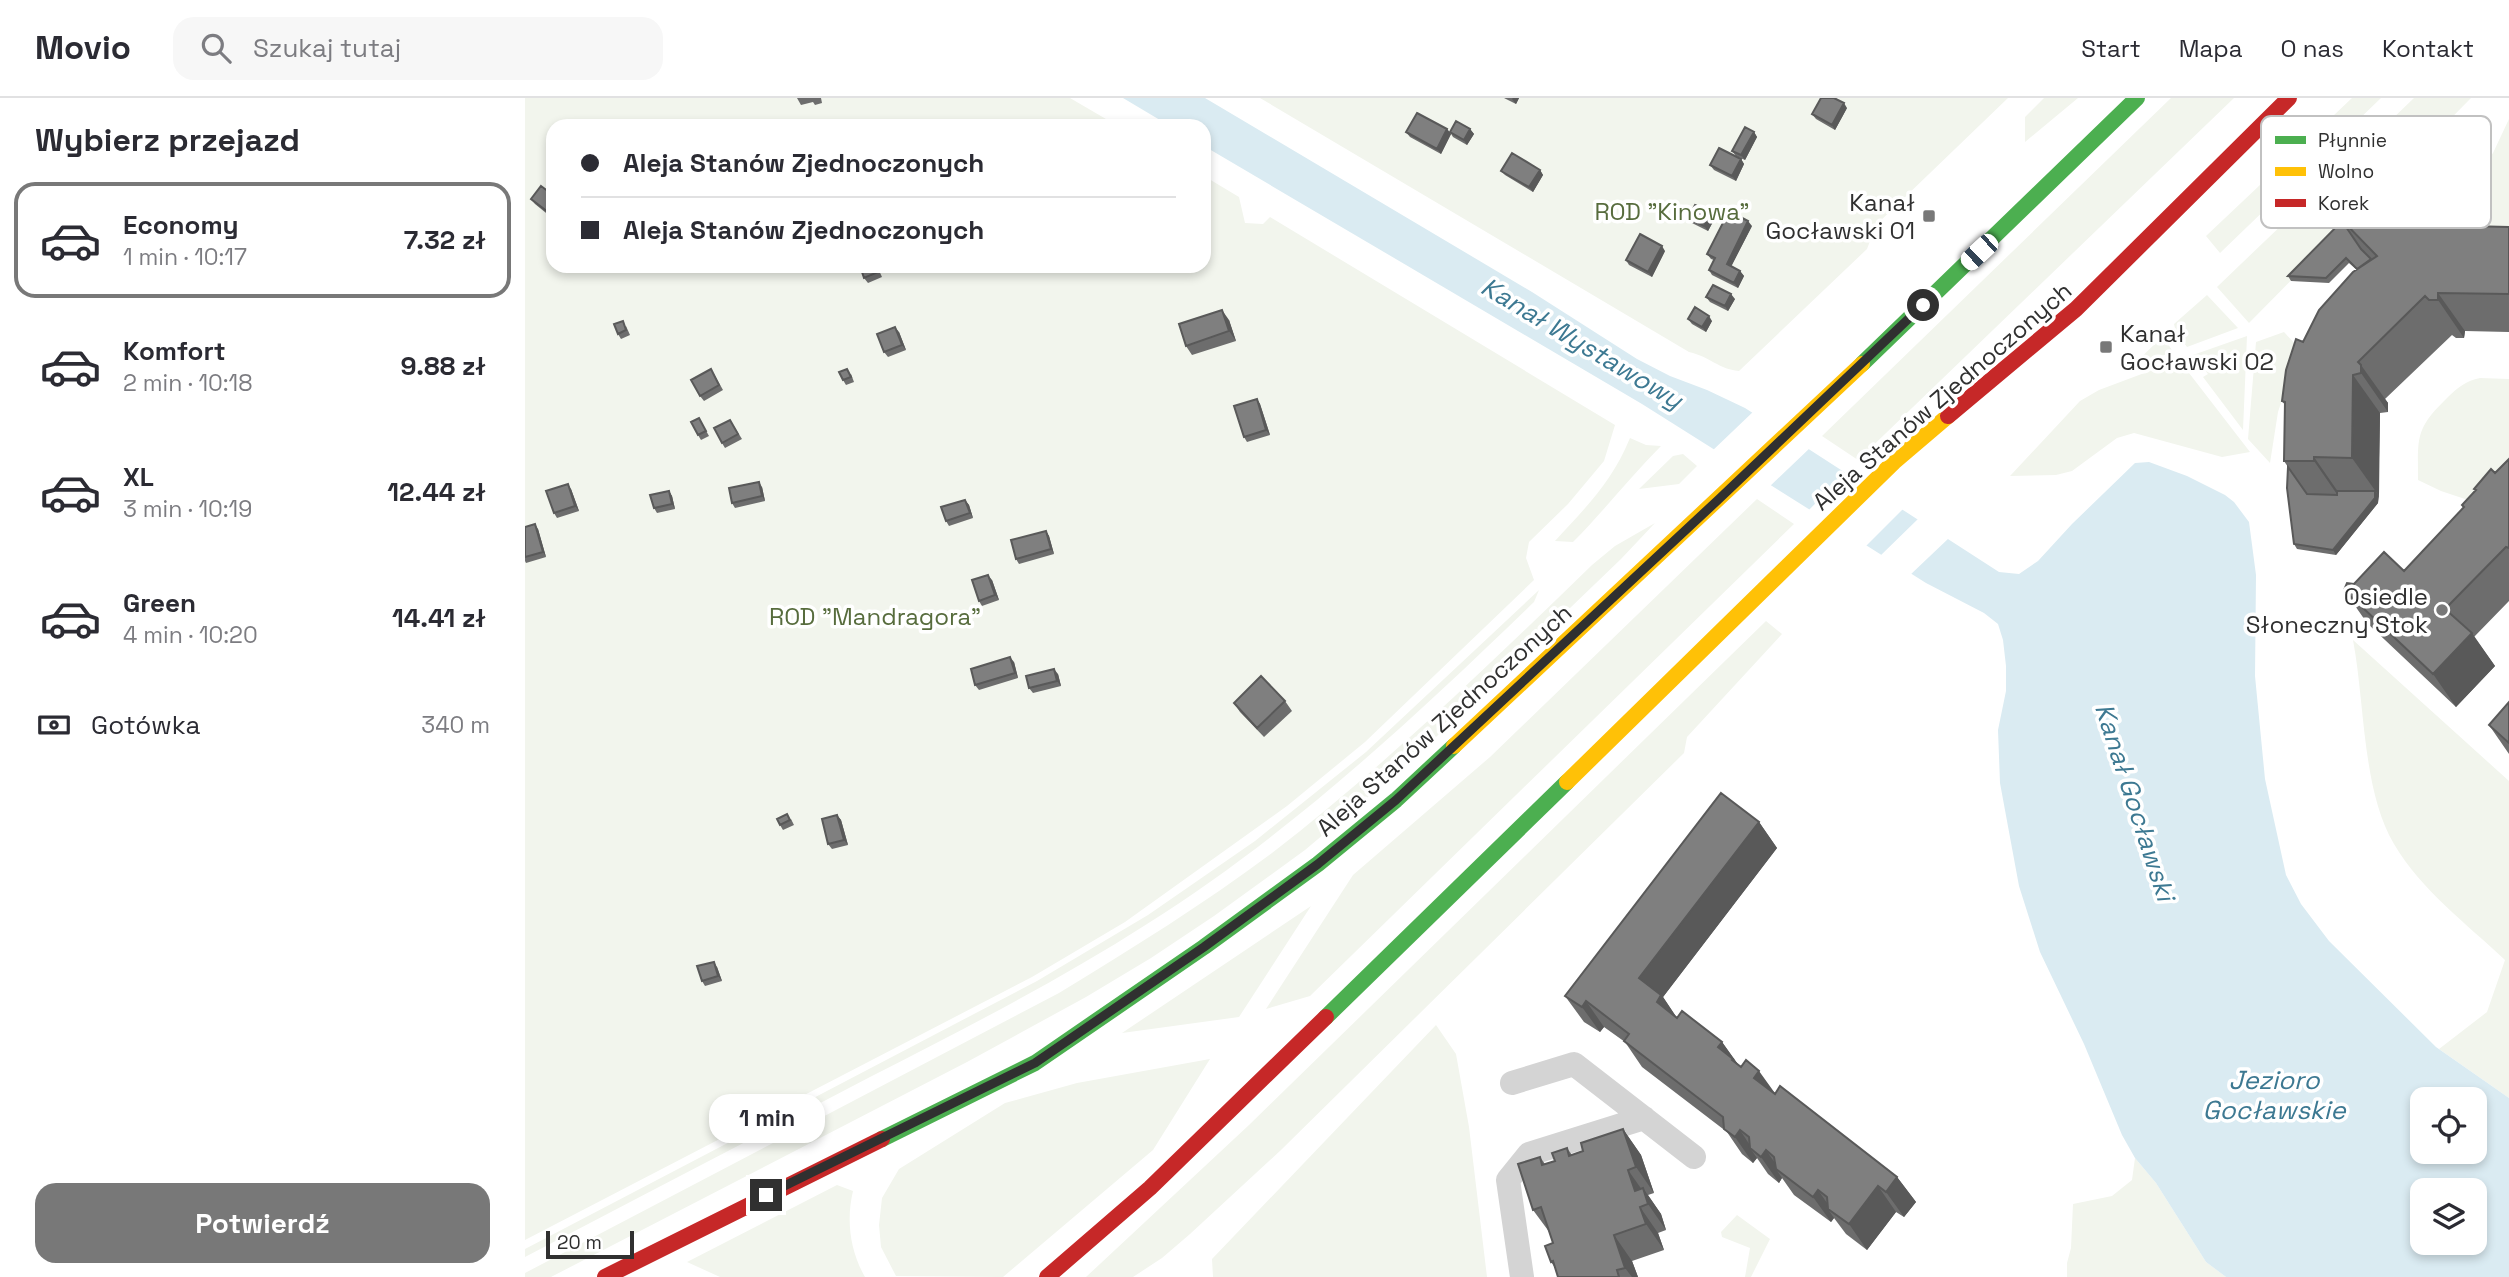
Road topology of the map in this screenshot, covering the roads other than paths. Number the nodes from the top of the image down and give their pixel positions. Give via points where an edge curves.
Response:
1 (2137, 98) edge
2 (2289, 98) edge
3 (2271, 116) edge
4 (2261, 126) edge
5 (1513, 1083) dead end
6 (1643, 1118) junction
7 (1694, 1157) dead end
8 (605, 1277) edge
9 (1047, 1277) edge
10 (1523, 1277) edge

1 - 8 main road, Aleja Stanów Zjednoczonych via 1719,499 1396,800 1318,864 1035,1063
2 - 3 main road, Aleja Stanów Zjednoczonych
4 - 9 main road, Aleja Stanów Zjednoczonych via 2076,309 1895,462 1150,1188
5 - 6 street via 1574,1064
6 - 7 street
6 - 10 street via 1529,1154 1508,1180

